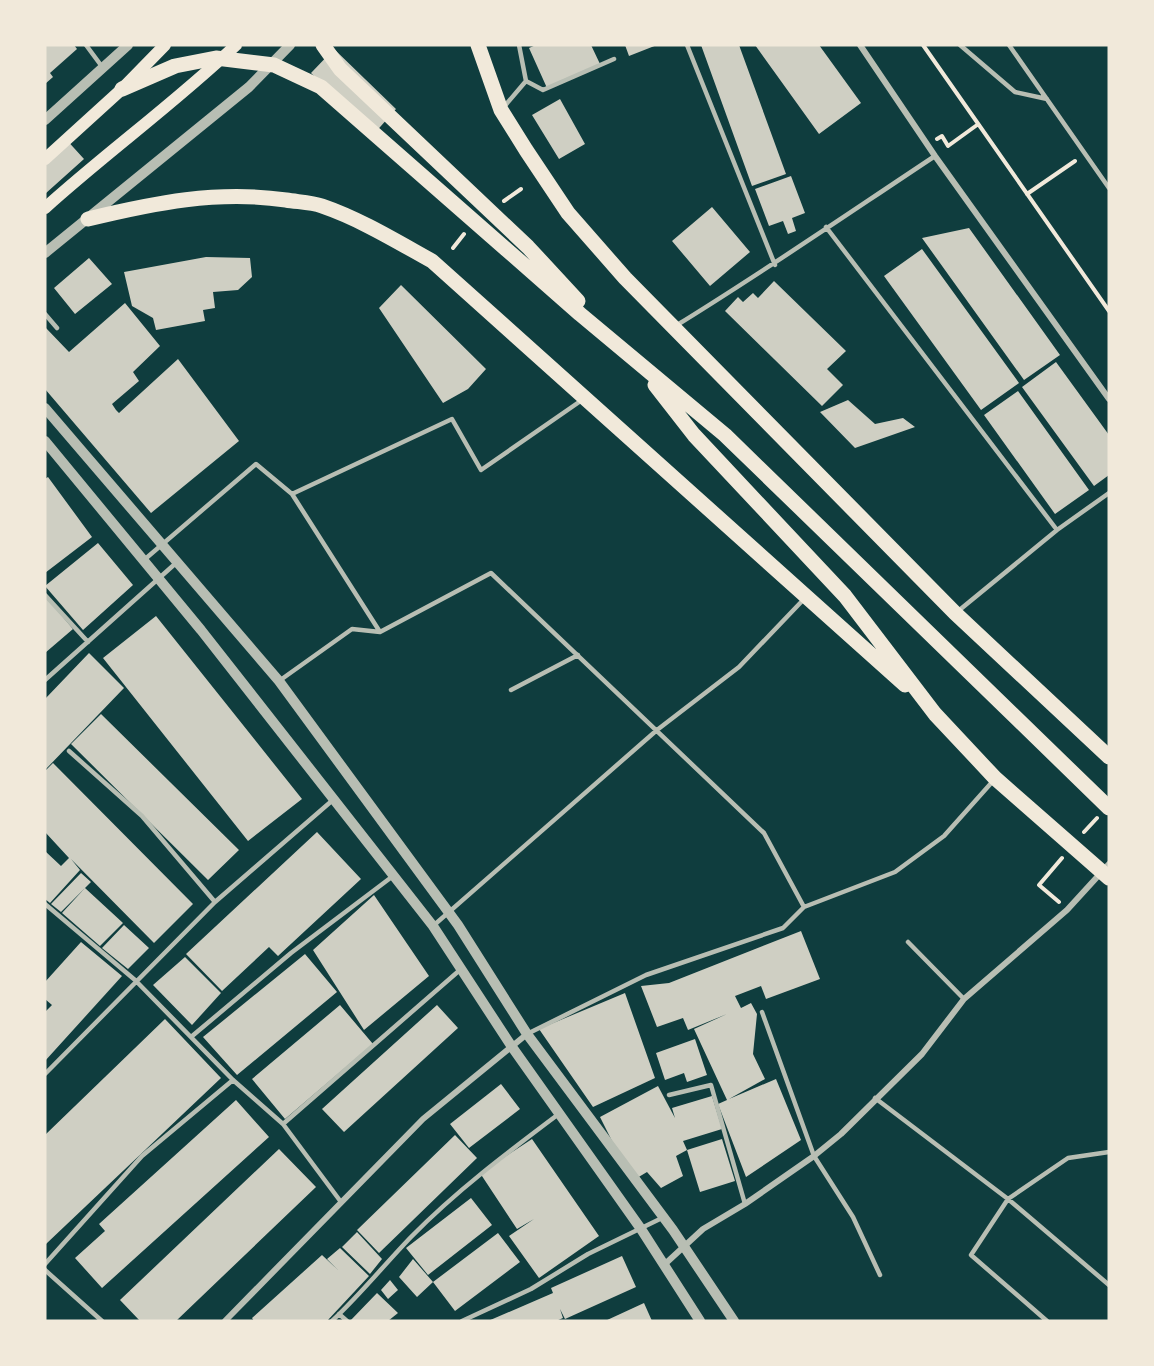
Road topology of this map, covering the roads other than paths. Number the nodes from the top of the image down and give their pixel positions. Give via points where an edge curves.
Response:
1 (86, 45) edge
2 (128, 45) edge
3 (165, 45) edge
4 (236, 45) edge
5 (290, 45) edge
6 (323, 45) edge
7 (478, 45) edge
8 (519, 45) edge
9 (687, 45) edge
10 (860, 45) edge
11 (960, 45) edge
12 (1009, 45) edge
13 (614, 59) dead end
14 (103, 68) junction
15 (526, 81) junction
16 (122, 89) junction
17 (1047, 99) junction
18 (501, 110) junction
19 (45, 120) edge
20 (935, 156) junction
21 (45, 159) edge
22 (1109, 188) edge
23 (45, 208) edge
24 (88, 219) junction
25 (826, 227) junction
26 (45, 252) edge
27 (775, 265) junction
28 (45, 314) edge
29 (57, 327) dead end
30 (674, 327) junction
31 (584, 399) junction
32 (1109, 399) edge
33 (45, 408) edge
34 (45, 441) edge
35 (1109, 493) edge
36 (292, 495) junction
37 (1057, 530) junction
38 (161, 546) junction
39 (142, 562) junction
40 (176, 563) junction
41 (157, 580) junction
42 (45, 594) edge
43 (805, 598) junction
44 (955, 613) junction
45 (380, 632) junction
46 (88, 642) junction
47 (578, 655) junction
48 (45, 680) edge
49 (279, 681) junction
50 (511, 690) dead end
51 (935, 714) junction
52 (657, 730) junction
53 (69, 751) dead end
54 (1109, 757) edge
55 (995, 778) junction
56 (334, 798) junction
57 (1109, 808) edge
58 (1107, 871) edge
59 (394, 875) junction
60 (215, 902) junction
61 (46, 907) edge
62 (804, 907) junction
63 (448, 912) junction
64 (433, 926) junction
65 (908, 942) dead end
66 (461, 969) junction
67 (135, 980) junction
68 (964, 999) junction
69 (762, 1012) dead end
70 (527, 1034) junction
71 (190, 1037) junction
72 (512, 1047) junction
73 (45, 1074) edge
74 (233, 1080) junction
75 (669, 1095) dead end
76 (875, 1098) junction
77 (560, 1113) junction
78 (283, 1124) junction
79 (1109, 1152) edge
80 (814, 1156) junction
81 (1008, 1199) junction
82 (341, 1202) junction
83 (745, 1204) junction
84 (663, 1217) junction
85 (641, 1228) junction
86 (683, 1247) junction
87 (45, 1264) edge
88 (665, 1264) junction
89 (45, 1270) edge
90 (880, 1275) dead end
91 (1109, 1285) edge
92 (339, 1314) junction
93 (102, 1321) edge
94 (225, 1321) edge
95 (332, 1321) edge
96 (347, 1321) edge
97 (462, 1321) edge
98 (700, 1321) edge
99 (734, 1321) edge
100 (1047, 1321) edge

1 - 14 lane
2 - 14 street
3 - 16 main road
4 - 23 main road
5 - 24 street via 249,87
6 - 51 main road via 340,69 528,247 654,383 694,435 845,596
7 - 18 main road
8 - 15 lane
9 - 27 lane
10 - 20 street
11 - 17 lane via 1015,92
12 - 17 lane
13 - 15 lane via 543,90
14 - 19 street
15 - 18 lane
16 - 21 main road
16 - 57 main road via 175,66 216,58 274,64 321,87 725,435
17 - 22 lane
18 - 30 main road via 568,213
20 - 25 lane
20 - 32 street
24 - 26 street
24 - 31 main road via 195,197 260,196 320,205 380,231 442,268
25 - 27 lane
25 - 37 lane
27 - 30 lane
28 - 29 lane
30 - 44 main road
31 - 36 lane via 481,470 452,420
31 - 43 main road
33 - 38 street
34 - 39 street
35 - 37 lane
36 - 38 lane via 256,464
36 - 45 lane
37 - 44 lane
38 - 39 lane
38 - 40 street
39 - 41 street
40 - 41 lane
40 - 49 street
41 - 46 lane
41 - 56 street
42 - 46 lane
43 - 51 main road
43 - 52 lane via 739,667
44 - 54 main road
45 - 47 lane via 491,573
45 - 49 lane via 351,629
46 - 48 lane
47 - 50 lane
47 - 52 lane
49 - 63 street
51 - 55 main road
52 - 62 lane via 764,833
52 - 63 lane
53 - 60 lane via 142,816
55 - 58 main road
55 - 62 lane via 944,836 895,872
56 - 59 street
56 - 60 lane
58 - 68 street
59 - 64 street
59 - 71 lane
60 - 67 lane
61 - 67 lane
62 - 70 lane via 783,928 646,975
63 - 64 lane
63 - 70 street
64 - 66 street
65 - 68 lane
66 - 72 street
66 - 78 lane
67 - 71 lane
67 - 73 lane
68 - 76 street via 922,1054
69 - 80 lane
70 - 72 street
70 - 84 street
71 - 74 lane
72 - 77 street
72 - 82 street via 423,1119
74 - 78 lane
74 - 87 lane via 142,1156
75 - 83 lane via 711,1085
76 - 80 street
76 - 81 lane
77 - 85 street
77 - 92 lane via 480,1173 410,1238
78 - 82 lane
79 - 81 lane via 1068,1158
80 - 83 street
80 - 90 lane via 854,1217
81 - 91 lane
81 - 100 lane via 971,1255
82 - 94 street
83 - 86 street via 703,1229
84 - 85 lane
84 - 86 street
85 - 88 street
85 - 97 lane via 531,1289
86 - 88 street
86 - 99 street
88 - 98 street
89 - 93 lane
92 - 95 lane
92 - 96 lane

